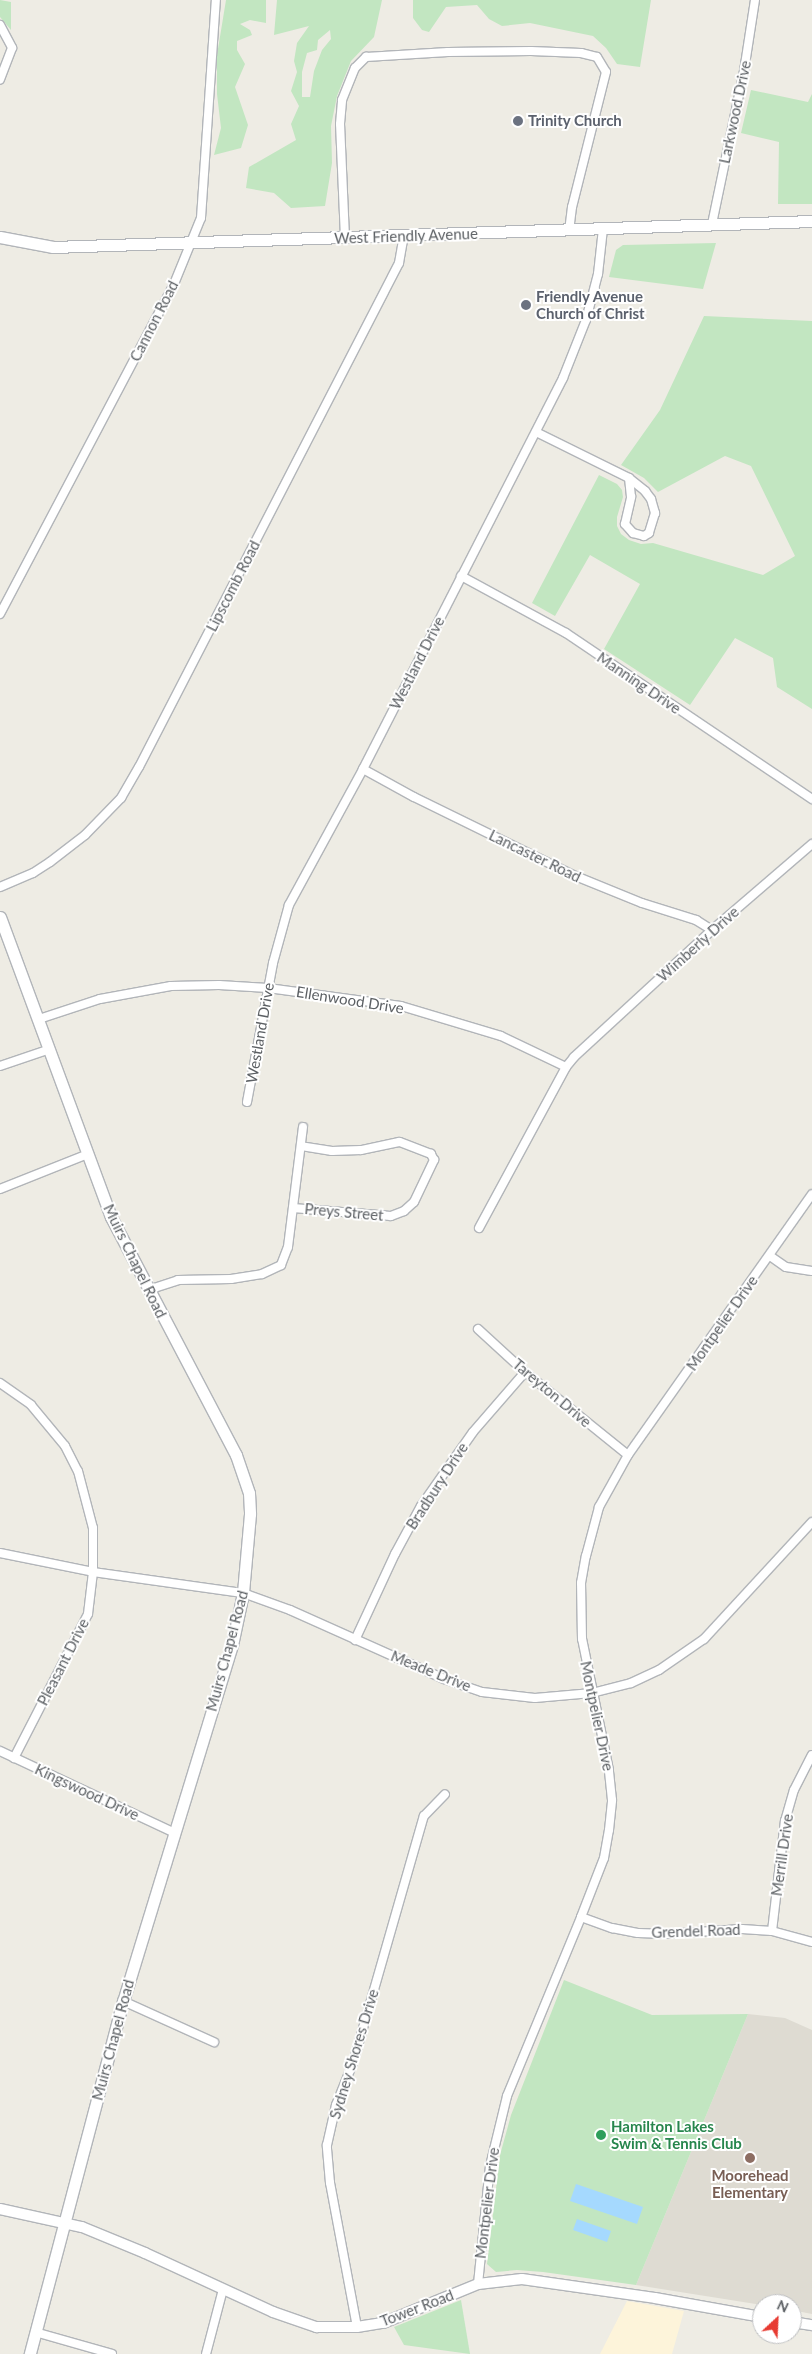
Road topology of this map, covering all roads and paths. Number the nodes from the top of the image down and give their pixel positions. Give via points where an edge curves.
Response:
1 (216, 0) edge
2 (755, 0) edge
3 (0, 25) edge
4 (0, 80) edge
5 (812, 221) edge
6 (712, 224) junction
7 (603, 229) junction
8 (569, 230) junction
9 (404, 236) junction
10 (0, 237) edge
11 (345, 238) junction
12 (190, 243) junction
13 (536, 432) junction
14 (629, 478) junction
15 (461, 576) junction
16 (0, 614) edge
17 (362, 769) junction
18 (812, 800) edge
19 (812, 844) edge
20 (0, 887) edge
21 (0, 917) edge
22 (712, 930) junction
23 (268, 988) junction
24 (39, 1019) junction
25 (50, 1049) junction
26 (0, 1066) edge
27 (566, 1068) junction
28 (247, 1102) dead end
29 (303, 1127) dead end
30 (300, 1146) junction
31 (88, 1154) junction
32 (0, 1189) edge
33 (812, 1194) edge
34 (293, 1208) junction
35 (479, 1228) dead end
36 (770, 1256) junction
37 (812, 1271) edge
38 (148, 1290) junction
39 (478, 1329) dead end
40 (525, 1372) junction
41 (0, 1383) edge
42 (628, 1455) junction
43 (812, 1522) edge
44 (0, 1553) edge
45 (93, 1572) junction
46 (243, 1593) junction
47 (355, 1640) junction
48 (592, 1693) junction
49 (0, 1751) edge
50 (812, 1754) edge
51 (14, 1758) junction
52 (445, 1794) dead end
53 (174, 1833) junction
54 (582, 1916) junction
55 (772, 1931) junction
56 (812, 1942) edge
57 (123, 2001) junction
58 (214, 2042) dead end
59 (0, 2209) edge
60 (64, 2222) junction
61 (478, 2284) junction
62 (223, 2289) junction
63 (752, 2314) edge
64 (357, 2327) junction
65 (35, 2332) junction
66 (30, 2354) edge
67 (112, 2354) edge
68 (206, 2354) edge

1 - 12 street, Cannon Road via 202,210
2 - 6 street, Larkwood Drive via 744,71
3 - 4 street via 12,48
5 - 6 main road, West Friendly Avenue
6 - 7 main road, West Friendly Avenue
7 - 8 main road, West Friendly Avenue
7 - 13 street, Westland Drive via 598,274 586,320 563,378
8 - 9 main road, West Friendly Avenue
8 - 11 street via 606,72 597,57 581,53 531,51 448,52 366,57 355,68 342,100 340,124
9 - 11 main road, West Friendly Avenue
9 - 20 street, Lipscomb Road via 399,263 121,798 85,835 50,862
10 - 12 main road, West Friendly Avenue via 52,247
11 - 12 main road, West Friendly Avenue
12 - 16 street, Cannon Road via 174,284
13 - 14 street
13 - 15 street, Westland Drive
14 - 14 street via 644,491 654,506 654,520 649,533 644,536 633,533 625,524 630,497
15 - 17 street, Westland Drive
15 - 18 street, Manning Drive via 566,633
17 - 22 street, Lancaster Road via 573,875 642,903 696,920
17 - 23 street, Westland Drive via 289,905
19 - 22 street, Wimberly Drive
21 - 24 main road, Muirs Chapel Road
22 - 27 street, Wimberly Drive
23 - 24 street, Ellenwood Drive via 171,986 100,999
23 - 27 street, Ellenwood Drive via 401,1006 501,1036
23 - 28 street, Westland Drive
24 - 25 main road, Muirs Chapel Road
25 - 26 street
25 - 31 main road, Muirs Chapel Road
27 - 35 street
29 - 30 street, Preys Street
30 - 34 street, Preys Street
30 - 34 street, Preys Street via 332,1151 361,1150 399,1142 431,1154 434,1160 414,1202 404,1211 390,1216
31 - 32 street
31 - 38 main road, Muirs Chapel Road via 111,1217
33 - 36 street, Montpelier Drive
34 - 38 street, Preys Street via 288,1248 280,1265 262,1274 231,1279 178,1280
36 - 37 street via 786,1267
36 - 42 street, Montpelier Drive
38 - 46 main road, Muirs Chapel Road via 232,1447 242,1472 250,1514
39 - 40 street, Tareyton Drive
40 - 42 street, Tareyton Drive
40 - 47 street, Bradbury Drive via 473,1432 421,1506
41 - 45 street, Pleasant Drive via 31,1405 50,1425 78,1471 93,1528
42 - 48 street, Montpelier Drive via 599,1507 581,1583 582,1639
43 - 48 street, Meade Drive via 704,1639 658,1670 631,1683
44 - 45 street, Meade Drive
45 - 46 street, Meade Drive
45 - 51 street, Pleasant Drive via 88,1614
46 - 47 street, Meade Drive via 290,1610
46 - 53 main road, Muirs Chapel Road via 232,1645
47 - 48 street, Meade Drive via 482,1692 535,1698
48 - 54 street, Montpelier Drive via 609,1770 612,1800 604,1858
49 - 51 street, Kingswood Drive
50 - 55 street, Merrill Drive via 794,1790 785,1821
51 - 53 street, Kingswood Drive
52 - 64 street, Sydney Shores Drive via 424,1816 353,2063 336,2105 327,2145 330,2182
53 - 57 main road, Muirs Chapel Road
54 - 55 street, Grendel Road via 612,1928 638,1933
54 - 61 street, Montpelier Drive via 507,2096 490,2166
55 - 56 street, Grendel Road
57 - 58 street
57 - 60 main road, Muirs Chapel Road
59 - 60 street, Tower Road
60 - 62 street, Tower Road via 145,2253
60 - 65 main road, Muirs Chapel Road
61 - 63 street, Tower Road via 522,2279
61 - 64 street, Tower Road via 383,2323
62 - 64 street, Tower Road via 316,2327
62 - 68 street
65 - 66 main road, Muirs Chapel Road
65 - 67 street

